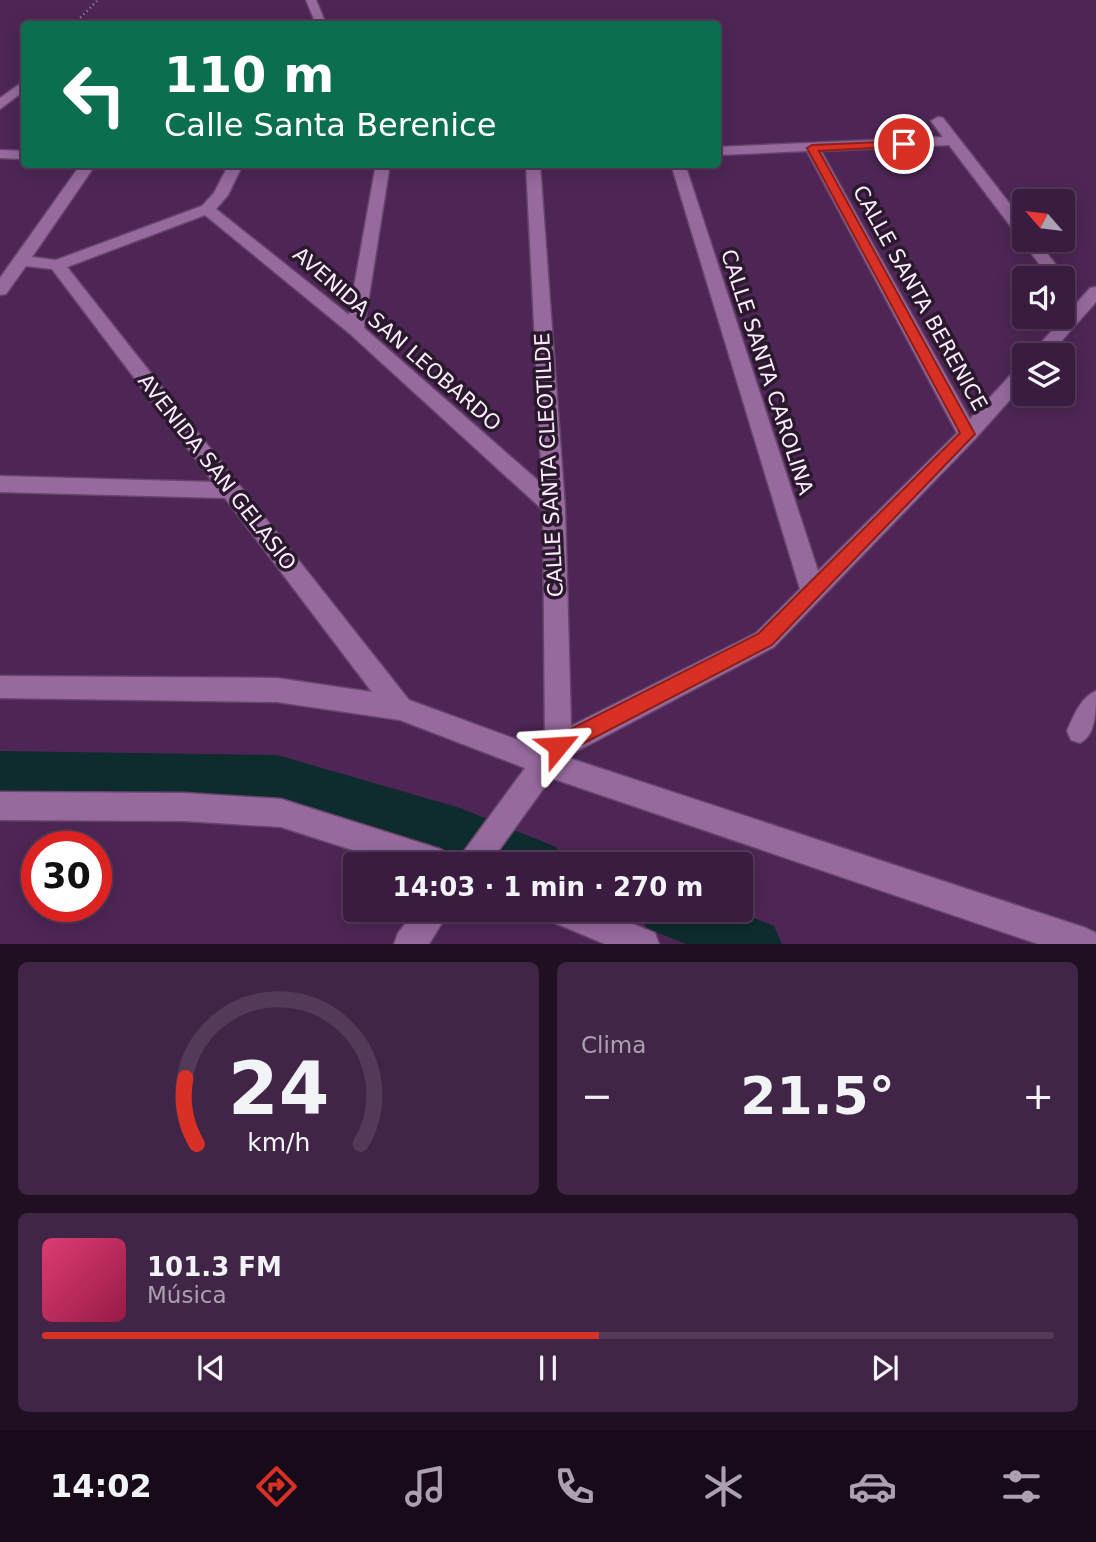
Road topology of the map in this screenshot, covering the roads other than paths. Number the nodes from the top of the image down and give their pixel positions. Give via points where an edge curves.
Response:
1 (311, 0) edge
2 (320, 21) edge
3 (0, 85) edge
4 (21, 85) edge
5 (21, 88) edge
6 (0, 106) edge
7 (938, 121) dead end
8 (953, 141) junction
9 (812, 148) junction
10 (721, 151) edge
11 (0, 154) edge
12 (21, 155) edge
13 (86, 168) edge
14 (234, 168) edge
15 (382, 168) edge
16 (533, 168) edge
17 (679, 168) edge
18 (207, 209) junction
19 (1012, 217) edge
20 (1038, 252) edge
21 (21, 260) junction
22 (57, 265) junction
23 (1049, 266) edge
24 (0, 290) edge
25 (1096, 292) edge
26 (1075, 300) edge
27 (1081, 308) junction
28 (355, 329) junction
29 (1050, 343) edge
30 (1012, 385) edge
31 (968, 434) junction
32 (0, 484) edge
33 (232, 490) junction
34 (554, 507) junction
35 (813, 593) junction
36 (0, 687) edge
37 (1096, 704) edge
38 (400, 708) junction
39 (1080, 731) dead end
40 (553, 755) junction
41 (0, 806) edge
42 (403, 852) edge
43 (482, 852) edge
44 (426, 922) edge
45 (592, 922) edge
46 (409, 943) edge
47 (645, 943) edge
48 (1086, 943) edge

1 - 2 street
3 - 4 street
5 - 6 street
7 - 8 street
8 - 9 street
8 - 19 street
9 - 10 street
9 - 31 street, CALLE SANTA BERENICE
11 - 12 street
13 - 21 street
14 - 18 street
15 - 28 street
16 - 34 street, CALLE SANTA CLEOTILDE
17 - 35 street, CALLE SANTA CAROLINA
18 - 22 street
18 - 28 street, AVENIDA SAN LEOBARDO
20 - 23 street
21 - 22 street
21 - 24 street
22 - 33 street, AVENIDA SAN GELASIO
25 - 27 street
26 - 27 street
27 - 29 street
28 - 34 street, AVENIDA SAN LEOBARDO
30 - 31 street
31 - 35 street
32 - 33 street
33 - 38 street, AVENIDA SAN GELASIO
34 - 40 street, CALLE SANTA CLEOTILDE
35 - 40 street via 765,639
36 - 38 street via 277,690
37 - 39 street
38 - 40 street
40 - 43 street
40 - 48 street
41 - 42 street via 184,807 281,813
44 - 46 street
45 - 47 street

